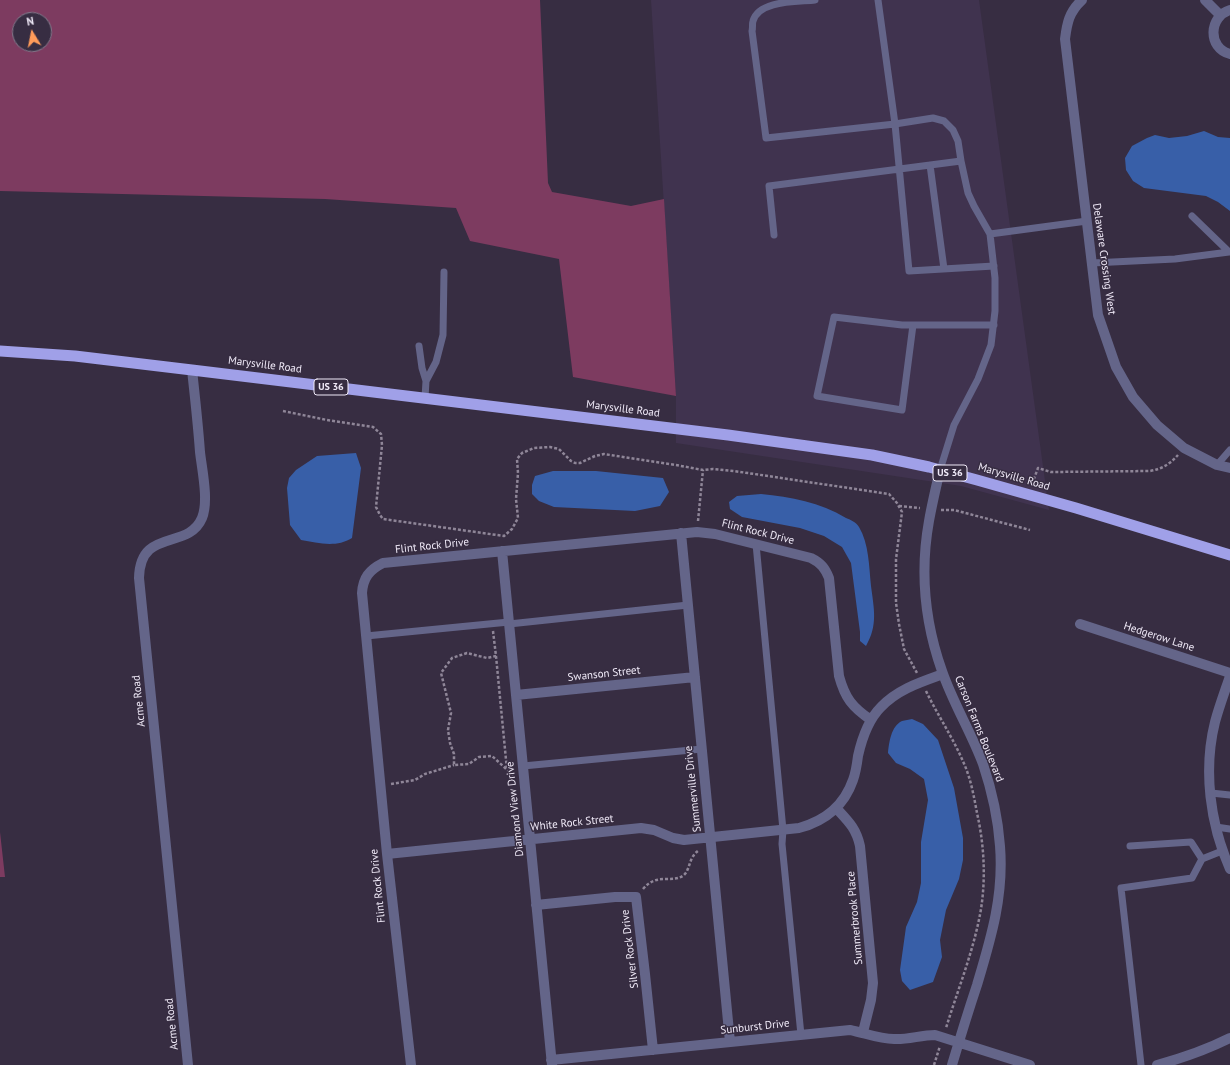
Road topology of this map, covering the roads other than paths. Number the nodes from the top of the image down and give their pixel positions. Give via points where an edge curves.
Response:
1 (815, 0) edge
2 (878, 0) edge
3 (1082, 0) edge
4 (1205, 0) edge
5 (1230, 10) edge
6 (1220, 15) junction
7 (1230, 54) edge
8 (895, 124) junction
9 (961, 161) junction
10 (930, 165) junction
11 (899, 168) junction
12 (1192, 216) dead end
13 (1087, 221) junction
14 (990, 234) junction
15 (774, 235) dead end
16 (1092, 263) junction
17 (994, 266) junction
18 (944, 269) junction
19 (444, 272) dead end
20 (913, 325) junction
21 (994, 325) junction
22 (419, 346) dead end
23 (0, 351) edge
24 (192, 370) junction
25 (426, 381) junction
26 (425, 398) junction
27 (1230, 450) edge
28 (1217, 465) junction
29 (1230, 468) edge
30 (940, 470) junction
31 (681, 533) junction
32 (756, 544) junction
33 (502, 551) junction
34 (1230, 555) edge
35 (688, 605) junction
36 (509, 623) junction
37 (1080, 624) dead end
38 (366, 636) junction
39 (943, 674) junction
40 (1230, 674) edge
41 (695, 677) junction
42 (516, 695) junction
43 (871, 720) junction
44 (702, 749) junction
45 (523, 766) junction
46 (1211, 793) junction
47 (1230, 795) edge
48 (836, 808) junction
49 (1216, 827) junction
50 (1230, 829) edge
51 (783, 830) junction
52 (710, 838) junction
53 (530, 840) junction
54 (1130, 846) dead end
55 (1222, 851) junction
56 (387, 854) junction
57 (1202, 859) junction
58 (1230, 869) edge
59 (536, 905) junction
60 (863, 1032) junction
61 (801, 1035) junction
62 (1230, 1038) edge
63 (730, 1042) junction
64 (959, 1043) junction
65 (653, 1050) junction
66 (551, 1062) edge
67 (188, 1065) edge
68 (411, 1065) edge
69 (952, 1065) edge
70 (1030, 1065) edge
71 (1141, 1065) edge
72 (1157, 1065) edge

1 - 8 lane via 773,4 762,9 753,22 766,138
2 - 8 lane
3 - 13 street, Delaware Crossing West via 1067,22 1065,40
4 - 6 street
5 - 6 street
6 - 7 street via 1215,22 1214,40
8 - 9 lane via 933,118 944,122 953,130 958,141
8 - 11 lane
9 - 10 lane
9 - 14 lane via 968,193
10 - 11 lane
10 - 18 lane
11 - 15 lane via 769,186
11 - 18 lane via 909,271
12 - 16 lane via 1229,252 1175,259
13 - 14 lane
13 - 16 street, Delaware Crossing West
14 - 17 lane
16 - 28 street, Delaware Crossing West via 1098,315 1116,367 1133,397 1157,424 1184,448
17 - 18 lane
17 - 21 lane
19 - 25 lane via 443,335 436,362
20 - 20 lane via 834,317 817,396 902,410
20 - 21 lane
21 - 30 lane via 991,345 978,379 954,425
22 - 25 lane
23 - 24 highway, Marysville Road / US 36 via 75,356
24 - 26 highway, Marysville Road / US 36
24 - 67 street, Acme Road via 204,485 202,519 189,533 158,544 149,550 142,559 139,570
25 - 26 lane
26 - 30 highway, Marysville Road / US 36 via 817,447 872,455
27 - 28 lane
28 - 29 street, Delaware Crossing West
30 - 34 highway, Marysville Road / US 36 via 1029,494
30 - 39 street, Carson Farms Boulevard via 925,552 924,582 927,612
31 - 32 street, Flint Rock Drive via 715,534
31 - 33 street, Flint Rock Drive
31 - 35 street, Summerville Drive
32 - 43 street, Flint Rock Drive via 812,558 826,570 829,578 839,676 848,700
32 - 51 lane
33 - 36 street, Diamond View Drive
33 - 38 street, Flint Rock Drive via 383,563 374,567 362,584
35 - 36 lane
35 - 41 street, Summerville Drive
36 - 38 lane
36 - 42 street, Diamond View Drive
37 - 40 street, Hedgerow Lane
38 - 56 street, Flint Rock Drive
39 - 43 street, White Rock Street via 906,688 881,707
39 - 64 street, Carson Farms Boulevard via 982,763 991,792 1000,846 1001,876 992,936
40 - 46 street via 1215,723 1210,768
41 - 42 street, Swanson Street
41 - 44 street, Summerville Drive
42 - 45 street, Diamond View Drive
43 - 48 street, White Rock Street via 864,735 854,779
44 - 45 lane
44 - 52 street, Summerville Drive
45 - 53 street, Diamond View Drive
46 - 47 lane
46 - 49 street
48 - 51 street, White Rock Street via 812,825
48 - 60 street, Summerbrook Place via 852,825 860,846 873,983
49 - 50 lane
49 - 55 street
51 - 52 street, White Rock Street
51 - 61 lane via 782,844
52 - 53 street, White Rock Street via 684,840 641,828
52 - 63 street, Summerville Drive
53 - 56 street, White Rock Street
53 - 59 street, Diamond View Drive
54 - 57 lane via 1191,842
55 - 57 lane
55 - 58 street
56 - 68 street, Flint Rock Drive
57 - 71 lane via 1192,878 1121,888
59 - 65 street, Silver Rock Drive via 636,897
59 - 66 street, Diamond View Drive
60 - 61 street, Sunburst Drive via 850,1030
60 - 64 street, Sunburst Drive via 896,1040 935,1035
61 - 63 street, Sunburst Drive
62 - 72 street via 1186,1058
63 - 65 street, Sunburst Drive
64 - 69 street, Carson Farms Boulevard
64 - 70 street, Sunburst Drive
65 - 66 street, Sunburst Drive

